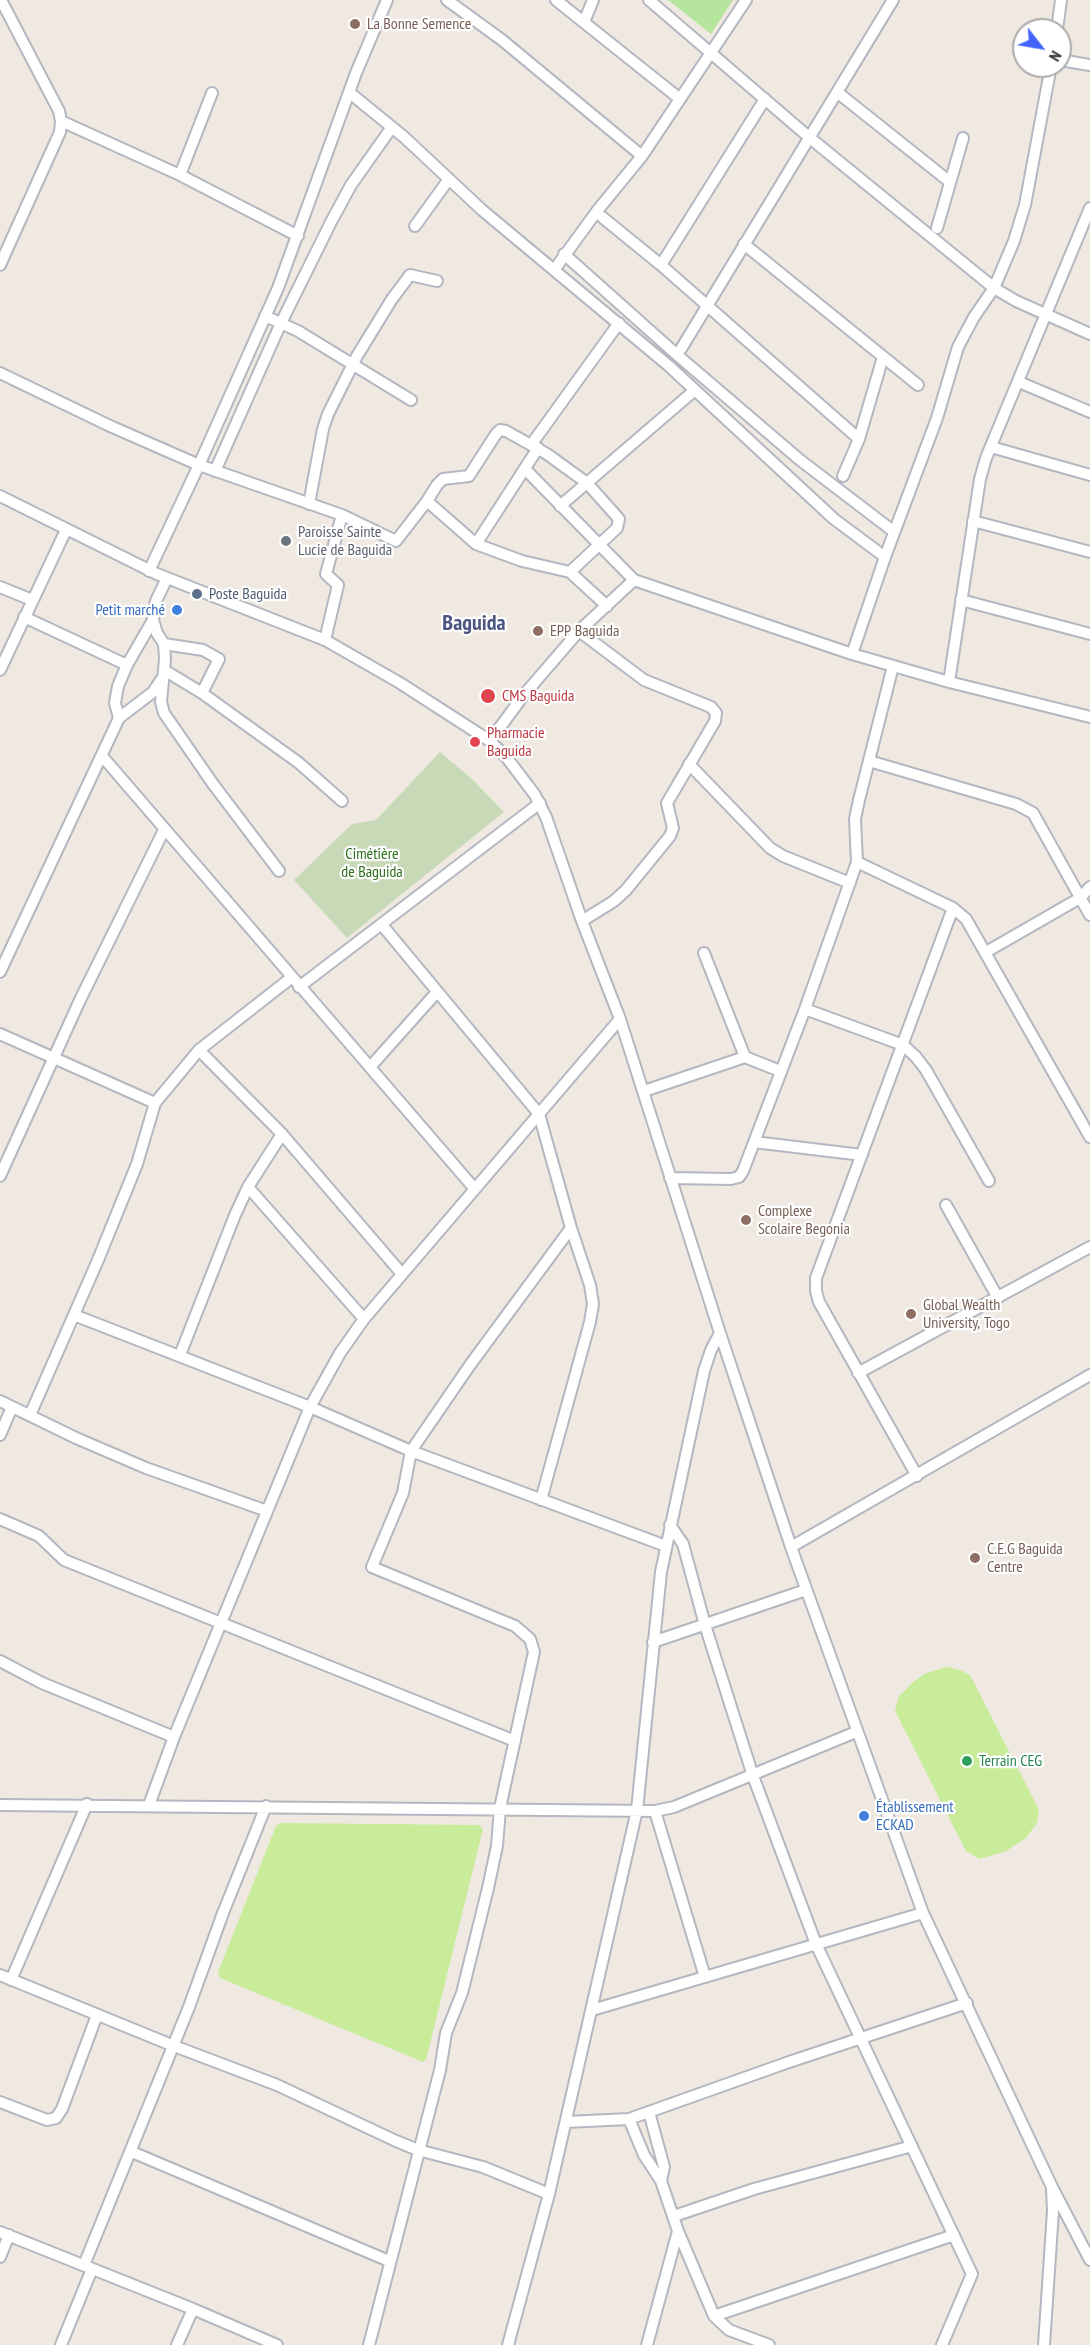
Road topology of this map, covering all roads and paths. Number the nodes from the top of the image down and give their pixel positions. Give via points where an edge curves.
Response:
1 (1, 0) edge
2 (387, 0) edge
3 (447, 0) edge
4 (556, 0) edge
5 (593, 0) edge
6 (649, 0) edge
7 (746, 0) edge
8 (893, 0) edge
9 (1061, 0) edge
10 (1059, 18) edge
11 (584, 22) junction
12 (712, 53) junction
13 (1072, 62) edge
14 (1090, 65) edge
15 (1049, 78) edge
16 (837, 92) junction
17 (212, 93) dead end
18 (350, 93) junction
19 (680, 99) junction
20 (765, 99) junction
21 (61, 121) junction
22 (392, 127) junction
23 (809, 137) junction
24 (963, 138) dead end
25 (642, 156) junction
26 (180, 175) junction
27 (449, 179) junction
28 (950, 182) junction
29 (1090, 208) edge
30 (602, 217) dead end
31 (415, 226) dead end
32 (937, 228) dead end
33 (298, 236) junction
34 (744, 244) junction
35 (564, 254) junction
36 (1, 262) edge
37 (662, 265) junction
38 (554, 270) junction
39 (437, 281) dead end
40 (994, 288) junction
41 (707, 305) junction
42 (1046, 314) junction
43 (265, 316) junction
44 (281, 323) junction
45 (619, 323) junction
46 (1090, 334) edge
47 (681, 350) dead end
48 (883, 357) junction
49 (352, 365) junction
50 (0, 373) edge
51 (1020, 382) junction
52 (918, 385) dead end
53 (695, 390) junction
54 (411, 400) dead end
55 (1090, 412) edge
56 (859, 439) junction
57 (534, 447) junction
58 (991, 447) junction
59 (199, 465) junction
60 (525, 469) junction
61 (215, 471) junction
62 (843, 476) dead end
63 (1090, 476) edge
64 (587, 483) junction
65 (0, 496) edge
66 (427, 501) junction
67 (309, 504) junction
68 (560, 506) junction
69 (342, 516) junction
70 (973, 521) junction
71 (66, 530) junction
72 (893, 531) junction
73 (476, 544) junction
74 (598, 546) junction
75 (1090, 552) edge
76 (885, 556) junction
77 (149, 570) junction
78 (570, 572) junction
79 (167, 578) junction
80 (634, 580) junction
81 (0, 587) edge
82 (32, 600) junction
83 (961, 600) junction
84 (607, 606) junction
85 (24, 617) junction
86 (153, 620) junction
87 (579, 631) junction
88 (1090, 634) edge
89 (325, 640) junction
90 (164, 644) junction
91 (852, 654) junction
92 (127, 665) junction
93 (893, 666) junction
94 (0, 670) edge
95 (163, 674) junction
96 (949, 682) junction
97 (202, 693) junction
98 (1090, 717) edge
99 (119, 718) junction
100 (490, 741) junction
101 (102, 756) junction
102 (869, 761) junction
103 (689, 764) junction
104 (342, 801) dead end
105 (540, 803) junction
106 (164, 830) junction
107 (857, 862) junction
108 (279, 871) dead end
109 (850, 883) junction
110 (1090, 887) edge
111 (1080, 898) junction
112 (953, 908) junction
113 (1090, 915) edge
114 (582, 921) junction
115 (382, 925) junction
116 (986, 952) junction
117 (704, 953) dead end
118 (0, 971) edge
119 (291, 978) junction
120 (299, 987) junction
121 (437, 992) junction
122 (805, 1009) junction
123 (620, 1019) junction
124 (0, 1034) edge
125 (903, 1045) junction
126 (199, 1050) junction
127 (745, 1057) junction
128 (54, 1059) junction
129 (371, 1066) junction
130 (780, 1071) junction
131 (644, 1091) junction
132 (155, 1103) junction
133 (539, 1114) junction
134 (282, 1134) junction
135 (1090, 1137) edge
136 (754, 1142) junction
137 (862, 1155) junction
138 (0, 1176) edge
139 (670, 1178) junction
140 (989, 1181) dead end
141 (248, 1187) junction
142 (474, 1188) junction
143 (946, 1205) dead end
144 (571, 1228) junction
145 (1090, 1246) edge
146 (402, 1274) junction
147 (998, 1298) junction
148 (74, 1315) junction
149 (364, 1318) junction
150 (720, 1333) junction
151 (180, 1355) junction
152 (858, 1373) junction
153 (1090, 1375) edge
154 (0, 1401) edge
155 (12, 1407) junction
156 (310, 1407) junction
157 (30, 1415) junction
158 (0, 1435) edge
159 (411, 1451) junction
160 (917, 1476) junction
161 (541, 1500) junction
162 (267, 1511) junction
163 (0, 1519) edge
164 (670, 1525) junction
165 (666, 1546) junction
166 (791, 1547) junction
167 (806, 1590) junction
168 (221, 1623) junction
169 (705, 1625) junction
170 (653, 1642) junction
171 (0, 1661) edge
172 (856, 1732) junction
173 (174, 1737) junction
174 (515, 1741) junction
175 (753, 1776) junction
176 (87, 1804) junction
177 (0, 1805) edge
178 (149, 1805) junction
179 (266, 1806) junction
180 (500, 1808) junction
181 (638, 1810) junction
182 (656, 1811) junction
183 (923, 1913) junction
184 (816, 1944) junction
185 (705, 1977) junction
186 (5, 1978) edge
187 (967, 2003) junction
188 (592, 2010) junction
189 (97, 2015) junction
190 (862, 2038) junction
191 (174, 2046) junction
192 (0, 2102) edge
193 (649, 2112) junction
194 (629, 2119) junction
195 (566, 2122) junction
196 (912, 2146) junction
197 (418, 2150) junction
198 (132, 2152) junction
199 (662, 2181) junction
200 (1052, 2187) junction
201 (549, 2194) junction
202 (674, 2216) junction
203 (678, 2231) junction
204 (4, 2234) edge
205 (954, 2235) junction
206 (0, 2257) edge
207 (389, 2260) junction
208 (1090, 2260) edge
209 (88, 2267) junction
210 (193, 2309) junction
211 (714, 2316) junction
212 (61, 2345) edge
213 (177, 2345) edge
214 (277, 2345) edge
215 (369, 2345) edge
216 (508, 2345) edge
217 (647, 2345) edge
218 (769, 2345) edge
219 (942, 2345) edge
220 (1044, 2345) edge

1 - 21 street
2 - 18 street
3 - 25 street via 502,40
4 - 11 street
5 - 11 street
6 - 12 street
7 - 12 street
8 - 16 street
9 - 10 street
11 - 19 street
12 - 19 street
12 - 20 street
13 - 14 street
15 - 40 street via 1025,206
16 - 23 street
16 - 28 street
17 - 26 street
18 - 22 street
18 - 33 street
19 - 25 street
20 - 23 street
20 - 37 street
21 - 26 street
21 - 36 street via 60,132
22 - 27 street
22 - 44 street via 351,185
23 - 34 street
23 - 40 street
24 - 28 street
25 - 35 street
26 - 33 street
27 - 31 street
27 - 38 street
28 - 32 street
29 - 42 street
30 - 37 street
33 - 43 street
34 - 41 street
34 - 48 street
35 - 38 street
35 - 72 street via 800,460
37 - 41 street
38 - 45 street
39 - 49 street via 411,275
40 - 42 street
40 - 72 street via 958,347 937,418
41 - 47 street
41 - 56 street
42 - 46 street
42 - 51 street
43 - 44 street
43 - 59 street
44 - 49 street
44 - 61 street
45 - 53 street
45 - 57 street
48 - 52 street
48 - 56 street
49 - 54 street
49 - 67 street via 323,429
50 - 59 street
51 - 55 street
51 - 58 street
53 - 64 street
53 - 76 street via 834,519
56 - 62 street
57 - 60 street
57 - 64 street
57 - 66 street via 500,430 473,472 463,478 443,479
58 - 63 street
58 - 70 street via 980,479
59 - 61 street
59 - 77 street
60 - 68 street
60 - 73 street
61 - 67 street
64 - 68 street
64 - 74 street via 619,519 617,528
65 - 71 street
66 - 69 street via 396,541
66 - 73 street
67 - 69 street
68 - 74 street
69 - 89 street via 326,574 338,585
70 - 75 street
70 - 83 street
71 - 77 street
71 - 82 street
72 - 76 street
73 - 78 street via 522,561
74 - 78 street
74 - 80 street
76 - 91 street
77 - 79 street
78 - 84 street
79 - 86 street via 156,601
79 - 89 street
80 - 84 street
80 - 91 street
81 - 82 street
82 - 85 street
83 - 88 street
83 - 96 street
84 - 87 street
85 - 92 street
85 - 94 street
86 - 90 street
86 - 92 street
87 - 100 street
87 - 103 street via 644,680 711,707 716,713
89 - 100 street
90 - 95 street
90 - 97 street via 203,650 219,659
91 - 93 street
92 - 99 street via 115,703
93 - 96 street
93 - 102 street
95 - 97 street
95 - 99 street via 153,692
95 - 108 street via 164,713
96 - 98 street
97 - 104 street via 299,763
99 - 101 street
100 - 105 street
101 - 106 street
101 - 118 street
102 - 107 street via 855,819
102 - 111 street via 1016,804 1033,813
103 - 109 street via 770,848
103 - 114 street via 667,803 672,828 669,836 626,890
105 - 114 street
105 - 115 street
106 - 119 street
106 - 128 street
107 - 109 street
107 - 112 street
109 - 122 street
110 - 111 street
111 - 113 street
111 - 116 street
112 - 116 street via 966,919
112 - 125 street
114 - 123 street
115 - 120 street
115 - 121 street
116 - 135 street
117 - 127 street
119 - 120 street
119 - 126 street
120 - 129 street
121 - 129 street
121 - 133 street
122 - 125 street
122 - 130 street
123 - 131 street
123 - 133 street
124 - 128 street
125 - 137 street
125 - 140 street via 926,1070
126 - 132 street
126 - 134 street
127 - 130 street
127 - 131 street
128 - 132 street
128 - 138 street
129 - 142 street
130 - 136 street
131 - 139 street
132 - 148 street via 137,1164
133 - 142 street
133 - 144 street
134 - 141 street
134 - 146 street
136 - 137 street
136 - 139 street via 739,1177
137 - 152 street via 816,1278 819,1302
139 - 150 street
141 - 149 street
141 - 151 street
142 - 146 street
143 - 147 street
144 - 159 street
144 - 161 street via 593,1304
145 - 147 street
146 - 149 street
147 - 152 street
148 - 151 street
148 - 157 street
149 - 156 street
150 - 164 street via 704,1371
150 - 166 street
151 - 156 street
152 - 160 street
153 - 160 street
154 - 155 street
155 - 157 street
155 - 158 street
156 - 159 street
156 - 162 street
157 - 162 street via 146,1467
159 - 161 street
159 - 174 street via 403,1493 372,1568 515,1626 530,1639 533,1663
160 - 166 street
161 - 165 street
162 - 168 street
163 - 168 street via 39,1536 64,1560
164 - 165 street
164 - 169 street via 683,1544
165 - 170 street
166 - 167 street
167 - 169 street
167 - 172 street
168 - 173 street
168 - 174 street
169 - 170 street
169 - 175 street
170 - 181 street
171 - 173 street via 42,1683
172 - 175 street
172 - 183 street
173 - 178 street
174 - 180 street
175 - 182 street
175 - 184 street
176 - 177 street
176 - 178 street
176 - 186 street
178 - 179 street
179 - 180 street
179 - 191 street
180 - 181 street
180 - 197 street via 497,1846 476,1939 462,1993 446,2033
181 - 182 street
181 - 188 street
182 - 185 street
183 - 184 street
183 - 187 street
184 - 185 street
184 - 190 street
185 - 188 street
186 - 189 street
187 - 190 street
187 - 200 street
188 - 195 street
189 - 191 street
189 - 192 street via 56,2118 47,2120
190 - 193 street
190 - 196 street
191 - 197 street via 277,2085
191 - 198 street
193 - 194 street
193 - 199 street via 664,2167
194 - 195 street
194 - 199 street via 644,2155
195 - 201 street
196 - 202 street via 754,2189
196 - 205 street
197 - 201 street via 477,2165
197 - 207 street
198 - 207 street
198 - 209 street
199 - 202 street
200 - 208 street
200 - 220 street
201 - 216 street
202 - 203 street
203 - 211 street
203 - 217 street
204 - 206 street
204 - 209 street
205 - 211 street
205 - 219 street via 972,2274
207 - 215 street
209 - 210 street
209 - 212 street
210 - 213 street
210 - 214 street
211 - 218 street via 729,2330

